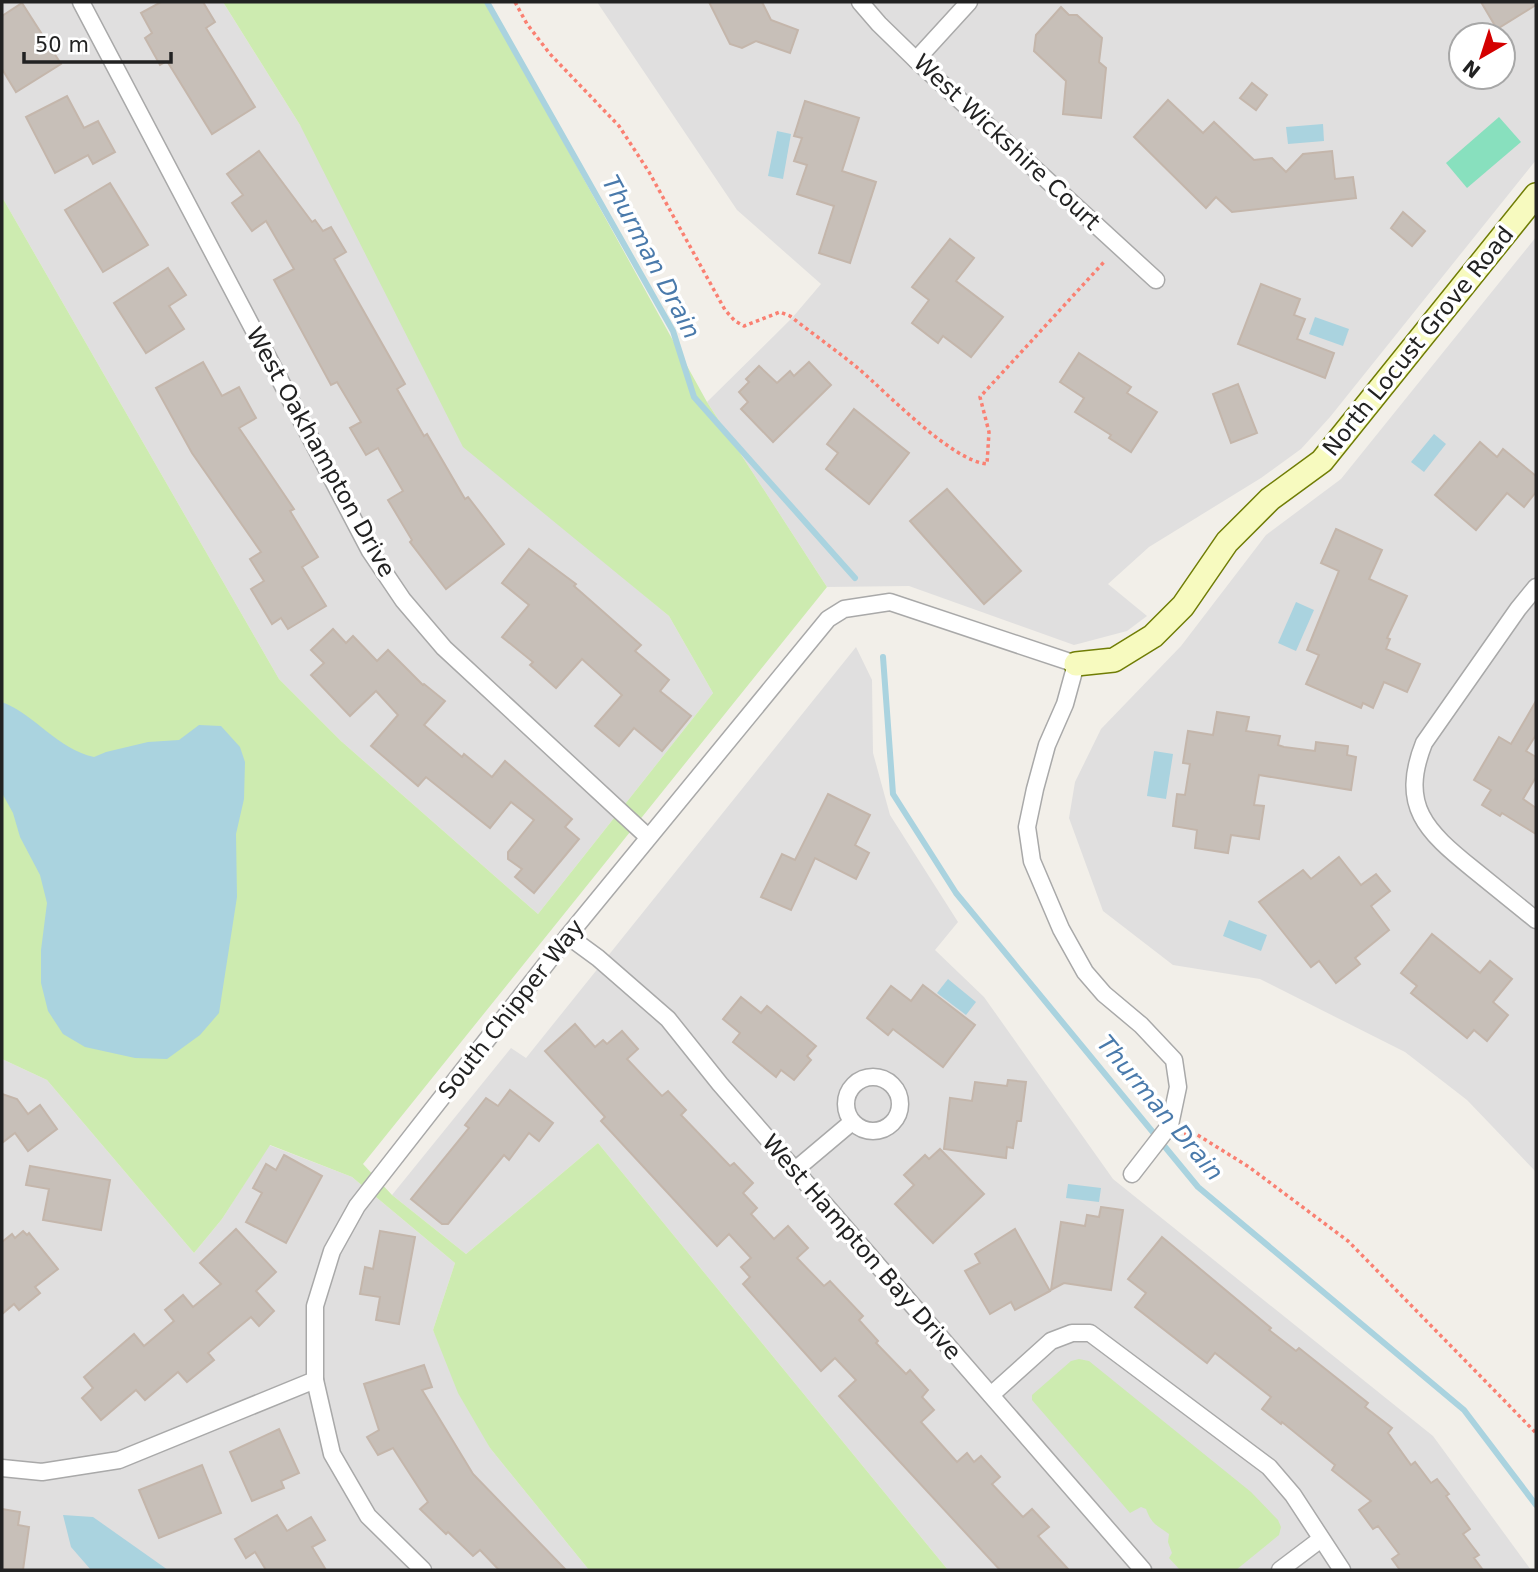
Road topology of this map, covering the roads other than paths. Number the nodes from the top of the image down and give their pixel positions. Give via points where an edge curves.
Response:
1 (81, 2) edge
2 (860, 2) edge
3 (970, 2) edge
4 (916, 60) junction
5 (1536, 195) edge
6 (1157, 280) dead end
7 (1536, 587) edge
8 (1076, 664) junction
9 (648, 837) junction
10 (1536, 920) edge
11 (568, 936) junction
12 (852, 1122) dead end
13 (795, 1170) junction
14 (1132, 1174) dead end
15 (315, 1380) junction
16 (991, 1395) junction
17 (2, 1468) edge
18 (1321, 1539) junction
19 (422, 1570) edge
20 (1143, 1570) edge
21 (1280, 1570) edge
22 (1342, 1570) edge

1 - 9 street, West Oakhampton Drive via 377,561 403,600 444,648
2 - 4 street, West Wickshire Court
3 - 4 street
4 - 6 street, West Wickshire Court
5 - 8 street, North Locust Grove Road via 1322,461 1270,499 1227,542 1183,606 1153,636 1114,660
7 - 10 street via 1424,743 1414,787 1418,809 1444,846
8 - 9 street, South Chipper Way via 890,602 844,609 828,619
8 - 14 street via 1047,745 1027,827 1032,862 1084,972 1174,1060 1178,1087 1170,1125
9 - 11 street, South Chipper Way
11 - 13 street, West Hampton Bay Drive via 668,1018
11 - 15 street, South Chipper Way via 350,1217 332,1251 315,1306
12 - 13 street
13 - 16 street, West Hampton Bay Drive
15 - 17 street via 119,1460 42,1472
15 - 19 street, South Chipper Way via 332,1454 368,1516
16 - 18 street via 1051,1341 1072,1333 1090,1333 1269,1467 1293,1494
16 - 20 street, West Hampton Bay Drive
18 - 21 street
18 - 22 street

